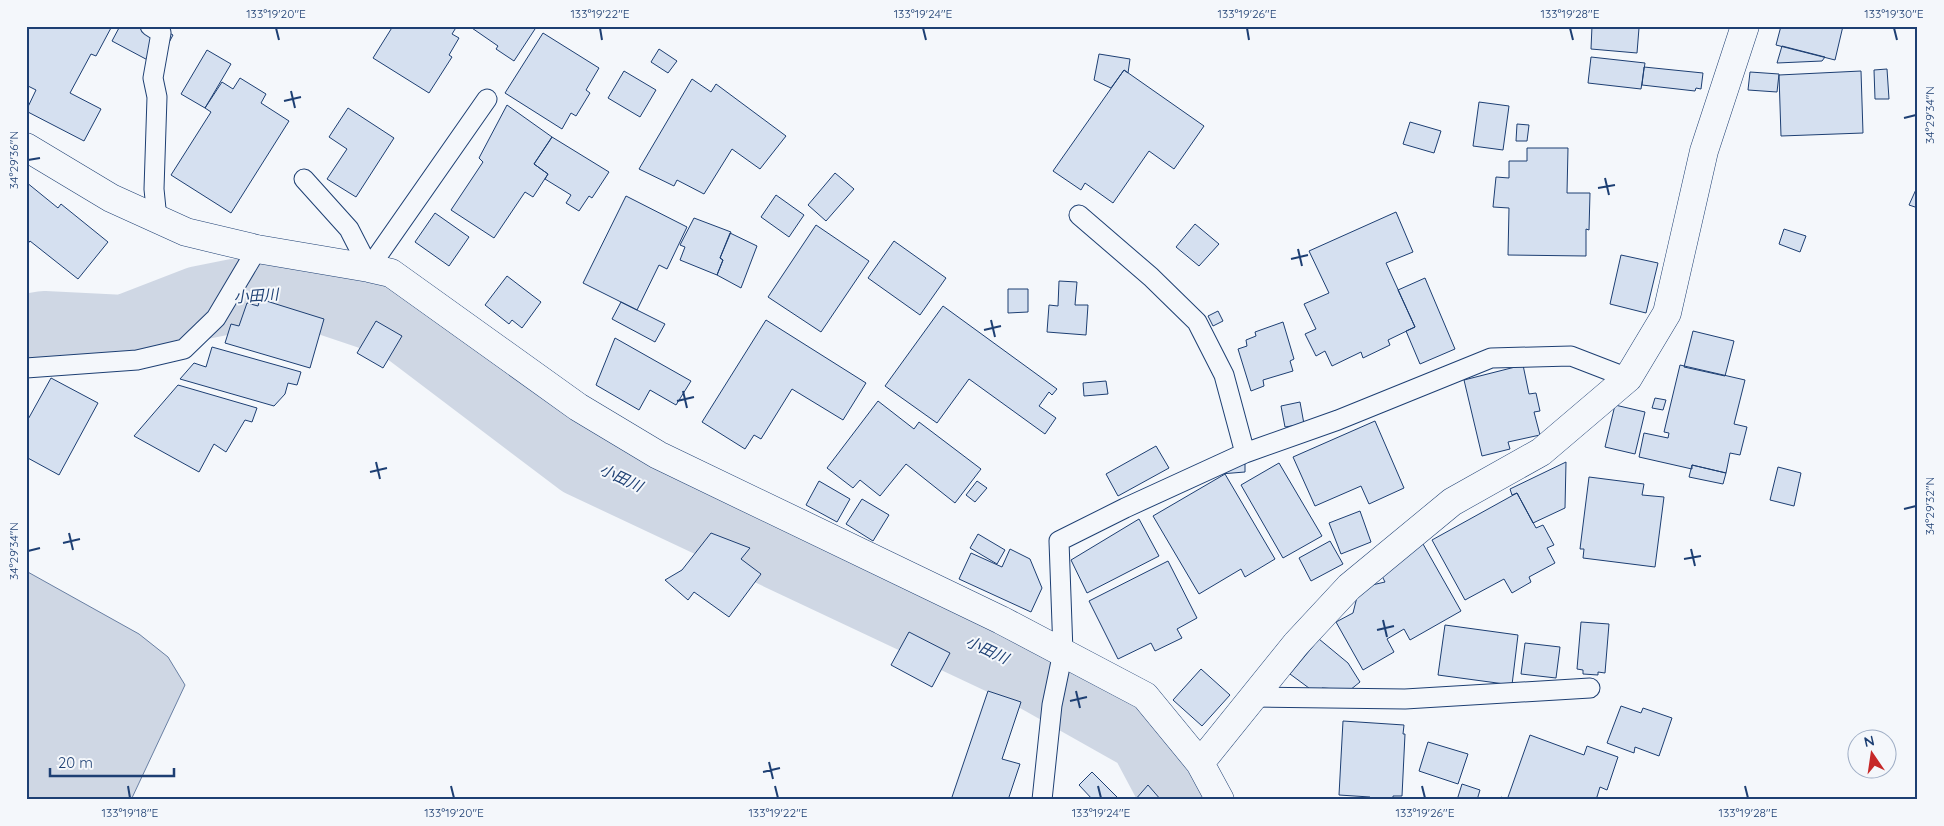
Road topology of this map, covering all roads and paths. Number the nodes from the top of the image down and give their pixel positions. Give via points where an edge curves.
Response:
1 (1745, 26) edge
2 (159, 29) edge
3 (487, 99) dead end
4 (26, 147) edge
5 (304, 179) dead end
6 (1078, 215) dead end
7 (157, 219) junction
8 (251, 259) junction
9 (369, 268) junction
10 (26, 368) edge
11 (1628, 378) junction
12 (1245, 453) junction
13 (1062, 656) junction
14 (1590, 688) dead end
15 (1255, 697) junction
16 (1200, 763) junction
17 (1042, 800) edge
18 (1220, 800) edge

1 - 11 street via 1704,151 1667,313
2 - 7 lane via 153,78 157,97 154,189
3 - 9 lane
4 - 7 street via 111,198
5 - 9 lane via 348,228
6 - 12 lane via 1197,322 1224,375
7 - 8 street
8 - 9 street
8 - 10 lane via 216,318 184,349 137,360
9 - 13 street via 391,273 578,407 658,455 791,518
11 - 12 lane via 1571,356 1491,358 1338,420
11 - 15 street via 1541,452 1452,502 1349,587 1296,644
12 - 13 lane via 1059,541
13 - 16 street via 1145,696
13 - 17 lane via 1052,706
14 - 15 lane via 1405,699
15 - 16 street
16 - 18 street

